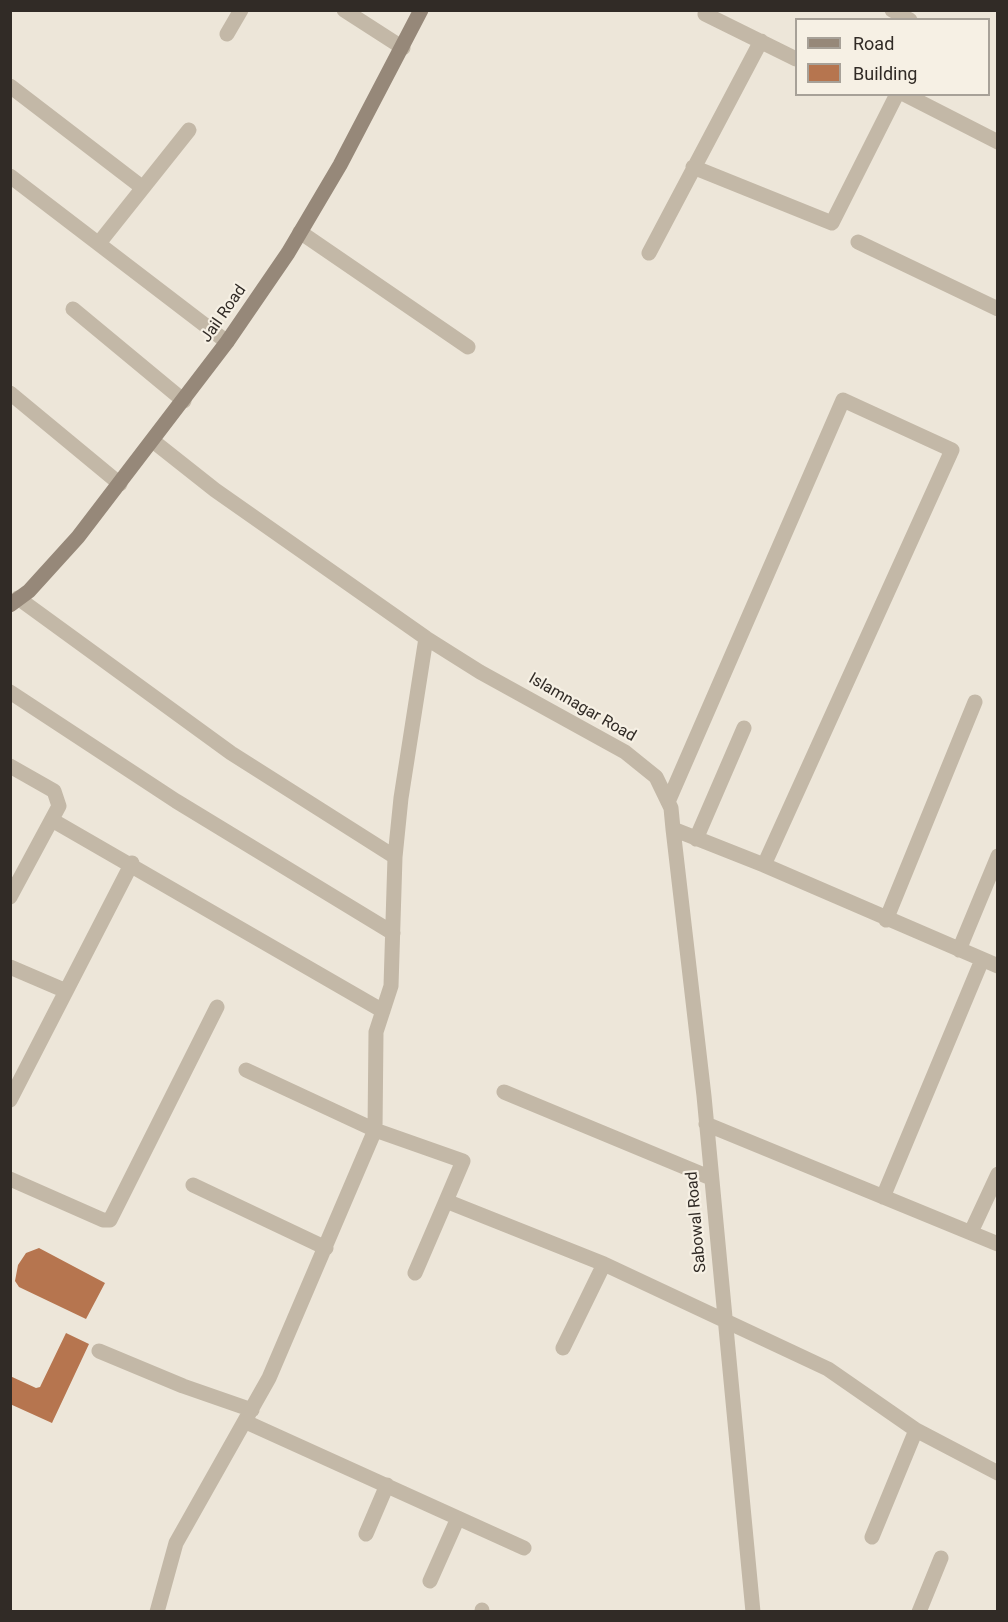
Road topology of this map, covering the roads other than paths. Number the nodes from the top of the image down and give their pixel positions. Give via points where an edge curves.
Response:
1 (242, 10) edge
2 (344, 10) edge
3 (421, 10) edge
4 (892, 10) edge
5 (705, 14) dead end
6 (906, 18) edge
7 (227, 34) dead end
8 (761, 41) junction
9 (403, 48) junction
10 (795, 58) edge
11 (10, 86) edge
12 (896, 96) edge
13 (908, 96) edge
14 (189, 130) dead end
15 (998, 142) edge
16 (693, 167) junction
17 (10, 176) edge
18 (143, 188) junction
19 (300, 232) junction
20 (858, 242) dead end
21 (99, 243) junction
22 (649, 253) dead end
23 (73, 309) dead end
24 (998, 309) edge
25 (227, 342) junction
26 (468, 347) dead end
27 (10, 393) edge
28 (184, 401) junction
29 (153, 441) junction
30 (120, 484) junction
31 (14, 602) edge
32 (426, 638) junction
33 (10, 692) edge
34 (975, 702) dead end
35 (744, 728) dead end
36 (10, 766) edge
37 (668, 801) junction
38 (52, 820) junction
39 (673, 829) junction
40 (696, 839) junction
41 (998, 856) edge
42 (395, 857) junction
43 (132, 863) junction
44 (764, 865) junction
45 (10, 897) edge
46 (886, 920) junction
47 (393, 933) junction
48 (959, 950) junction
49 (982, 960) junction
50 (998, 966) edge
51 (10, 967) edge
52 (66, 991) junction
53 (217, 1007) dead end
54 (383, 1011) junction
55 (246, 1070) dead end
56 (504, 1092) dead end
57 (10, 1100) edge
58 (706, 1124) junction
59 (375, 1130) junction
60 (998, 1174) edge
61 (711, 1178) junction
62 (10, 1179) edge
63 (193, 1185) dead end
64 (883, 1197) junction
65 (446, 1201) junction
66 (971, 1232) junction
67 (998, 1244) edge
68 (326, 1248) junction
69 (604, 1264) junction
70 (415, 1273) dead end
71 (724, 1321) junction
72 (563, 1348) dead end
73 (99, 1351) dead end
74 (249, 1416) junction
75 (916, 1430) junction
76 (998, 1473) edge
77 (387, 1485) junction
78 (458, 1518) junction
79 (366, 1534) dead end
80 (872, 1537) dead end
81 (524, 1548) dead end
82 (941, 1558) dead end
83 (430, 1581) dead end
84 (156, 1611) edge
85 (753, 1611) edge
86 (919, 1611) edge

1 - 7 street
2 - 9 street
3 - 9 main road, Jail Road
4 - 6 street
5 - 8 street
8 - 10 street
8 - 16 street
9 - 19 main road, Jail Road
11 - 18 street
12 - 16 street via 832,223
13 - 15 street
14 - 18 street
16 - 22 street
17 - 21 street
18 - 21 street
19 - 25 main road, Jail Road
19 - 26 street
20 - 24 street
21 - 25 street
23 - 28 street
25 - 28 main road, Jail Road
27 - 30 street
28 - 29 main road, Jail Road
29 - 30 main road, Jail Road
29 - 32 street, Islamnagar Road via 215,490
30 - 31 main road, Jail Road via 78,537
31 - 42 street via 231,753
32 - 37 street, Islamnagar Road via 625,752 656,777
32 - 42 street
33 - 47 street via 176,801
34 - 46 street
35 - 40 street
36 - 38 street via 58,796 59,806
37 - 39 street, Islamnagar Road
37 - 44 street via 843,400 952,450
38 - 43 street
38 - 45 street
39 - 40 street
39 - 58 street, Sabowal Road
40 - 44 street
41 - 48 street
42 - 47 street
43 - 52 street
43 - 54 street
44 - 46 street
46 - 48 street
47 - 54 street via 391,987
48 - 49 street
49 - 50 street
49 - 64 street
51 - 52 street
52 - 57 street
53 - 62 street via 110,1220
54 - 59 street via 376,1032
55 - 59 street
56 - 61 street
58 - 61 street, Sabowal Road
58 - 64 street
59 - 65 street via 463,1161
59 - 68 street
60 - 66 street
61 - 71 street, Sabowal Road
63 - 68 street
64 - 66 street
65 - 69 street
65 - 70 street
66 - 67 street
68 - 74 street
69 - 71 street
69 - 72 street
71 - 75 street via 828,1369
71 - 85 street, Sabowal Road
73 - 74 street
74 - 77 street
74 - 84 street via 176,1543
75 - 76 street
75 - 80 street
77 - 78 street
77 - 79 street
78 - 81 street
78 - 83 street
82 - 86 street

